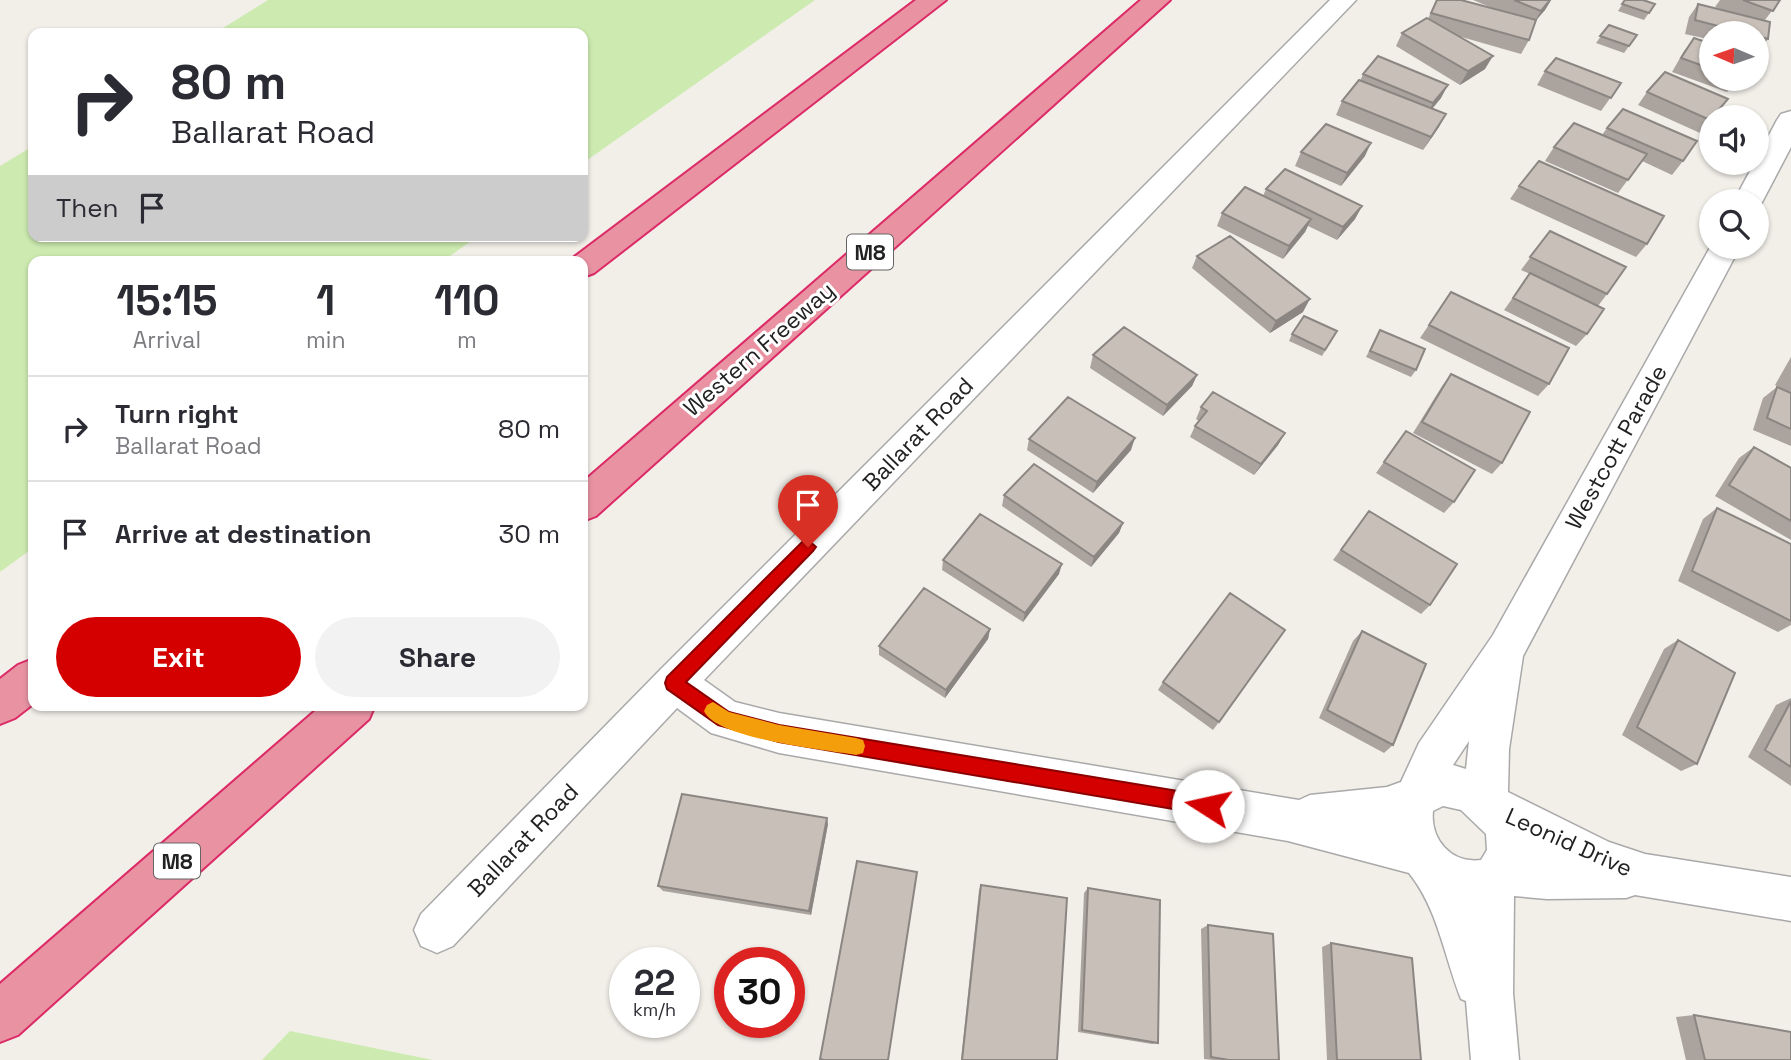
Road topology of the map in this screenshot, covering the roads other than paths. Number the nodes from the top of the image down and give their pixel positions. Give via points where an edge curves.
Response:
1 (933, 0) edge
2 (1157, 0) edge
3 (1344, 0) edge
4 (1791, 120) edge
5 (1755, 189) edge
6 (1718, 259) edge
7 (588, 261) edge
8 (588, 501) edge
9 (1507, 648) junction
10 (28, 683) edge
11 (674, 683) junction
12 (0, 704) edge
13 (347, 711) edge
14 (1415, 797) junction
15 (1491, 806) junction
16 (1288, 819) junction
17 (1426, 861) junction
18 (1498, 876) junction
19 (1645, 876) junction
20 (1791, 899) edge
21 (437, 930) dead end
22 (0, 1017) edge
23 (1493, 1045) edge

1 - 7 highway
2 - 8 highway, Western Freeway / M8
3 - 11 street, Ballarat Road
4 - 5 street
6 - 9 street, Westcott Parade
9 - 14 street, Westcott Parade via 1434,757
9 - 15 street, Westcott Parade via 1487,754 1485,783
10 - 12 highway
11 - 16 street via 725,719 779,733
11 - 21 street, Ballarat Road
13 - 22 highway, M8
14 - 15 street via 1430,787 1459,786
14 - 16 street via 1387,808
14 - 17 street via 1408,825
15 - 18 street via 1505,825 1509,842 1509,858
15 - 19 street, Leonid Drive via 1601,861
16 - 17 street
17 - 18 street via 1463,884 1479,884
17 - 23 street via 1453,904
18 - 19 street, Leonid Drive
18 - 23 street via 1490,934
19 - 20 street, Leonid Drive

